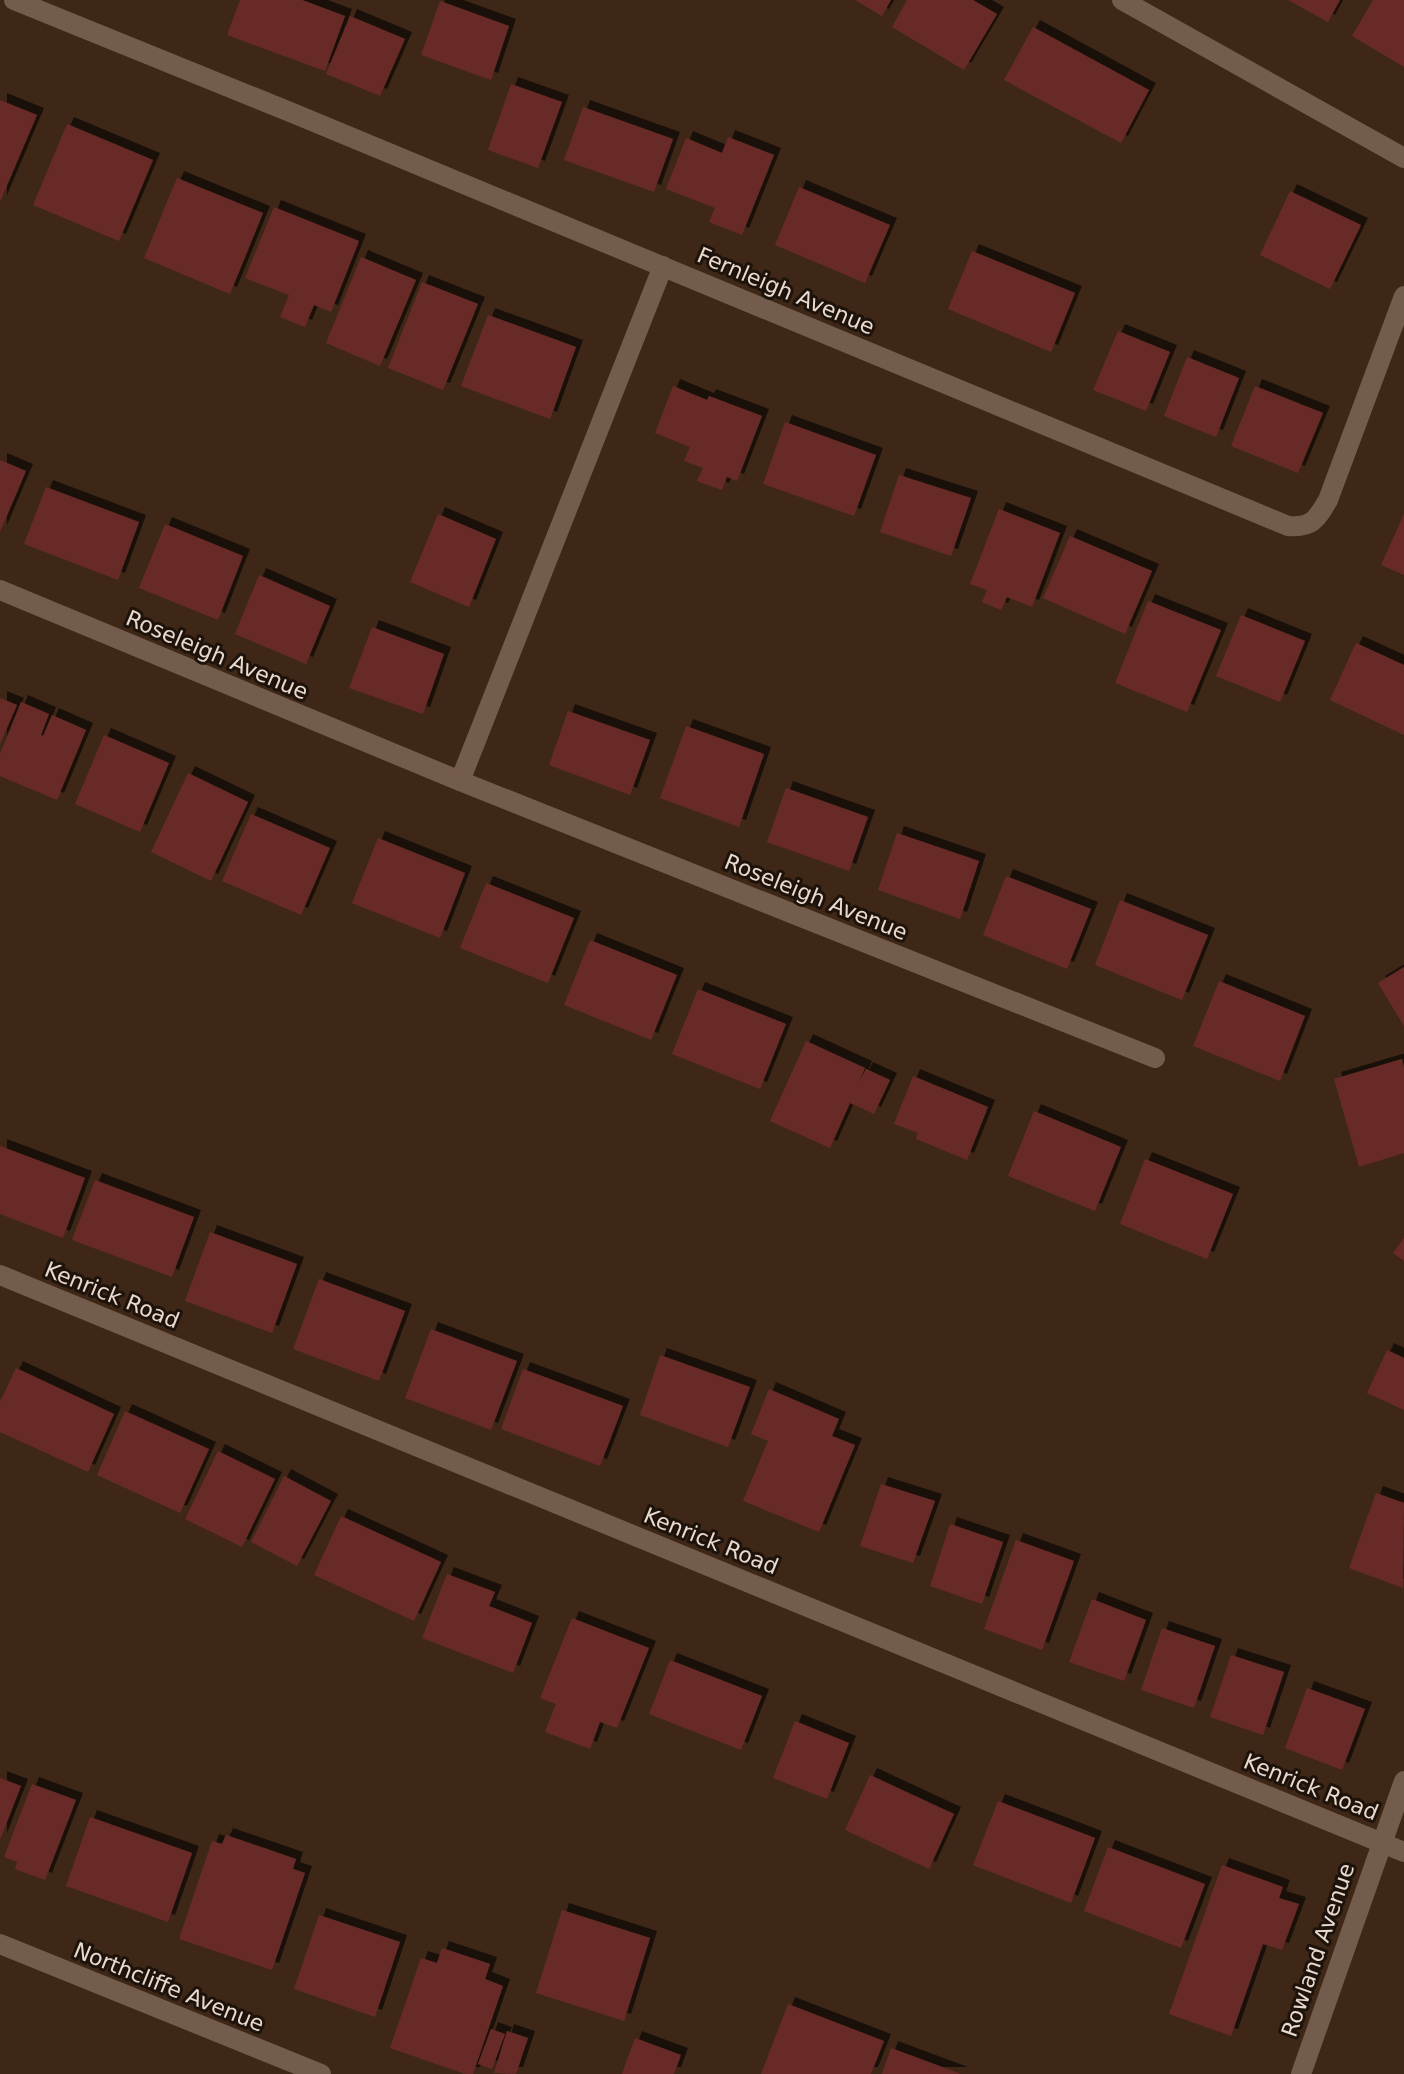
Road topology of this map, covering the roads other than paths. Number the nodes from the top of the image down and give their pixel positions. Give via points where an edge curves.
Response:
1 (14, 0) edge
2 (1122, 0) edge
3 (1404, 158) edge
4 (663, 266) junction
5 (1404, 296) edge
6 (0, 590) edge
7 (460, 781) junction
8 (1155, 1058) dead end
9 (0, 1275) edge
10 (1404, 1781) edge
11 (1381, 1842) junction
12 (1404, 1852) edge
13 (0, 1944) edge
14 (321, 2074) edge
15 (1301, 2074) edge

1 - 4 street, Fernleigh Avenue
2 - 3 street
4 - 5 street, Fernleigh Avenue via 1288,526 1304,527 1328,500
4 - 7 street
6 - 7 street, Roseleigh Avenue
7 - 8 street, Roseleigh Avenue
9 - 11 street, Kenrick Road
10 - 11 street, Rowland Avenue
11 - 12 street, Kenrick Road
11 - 15 street, Rowland Avenue
13 - 14 street, Northcliffe Avenue

